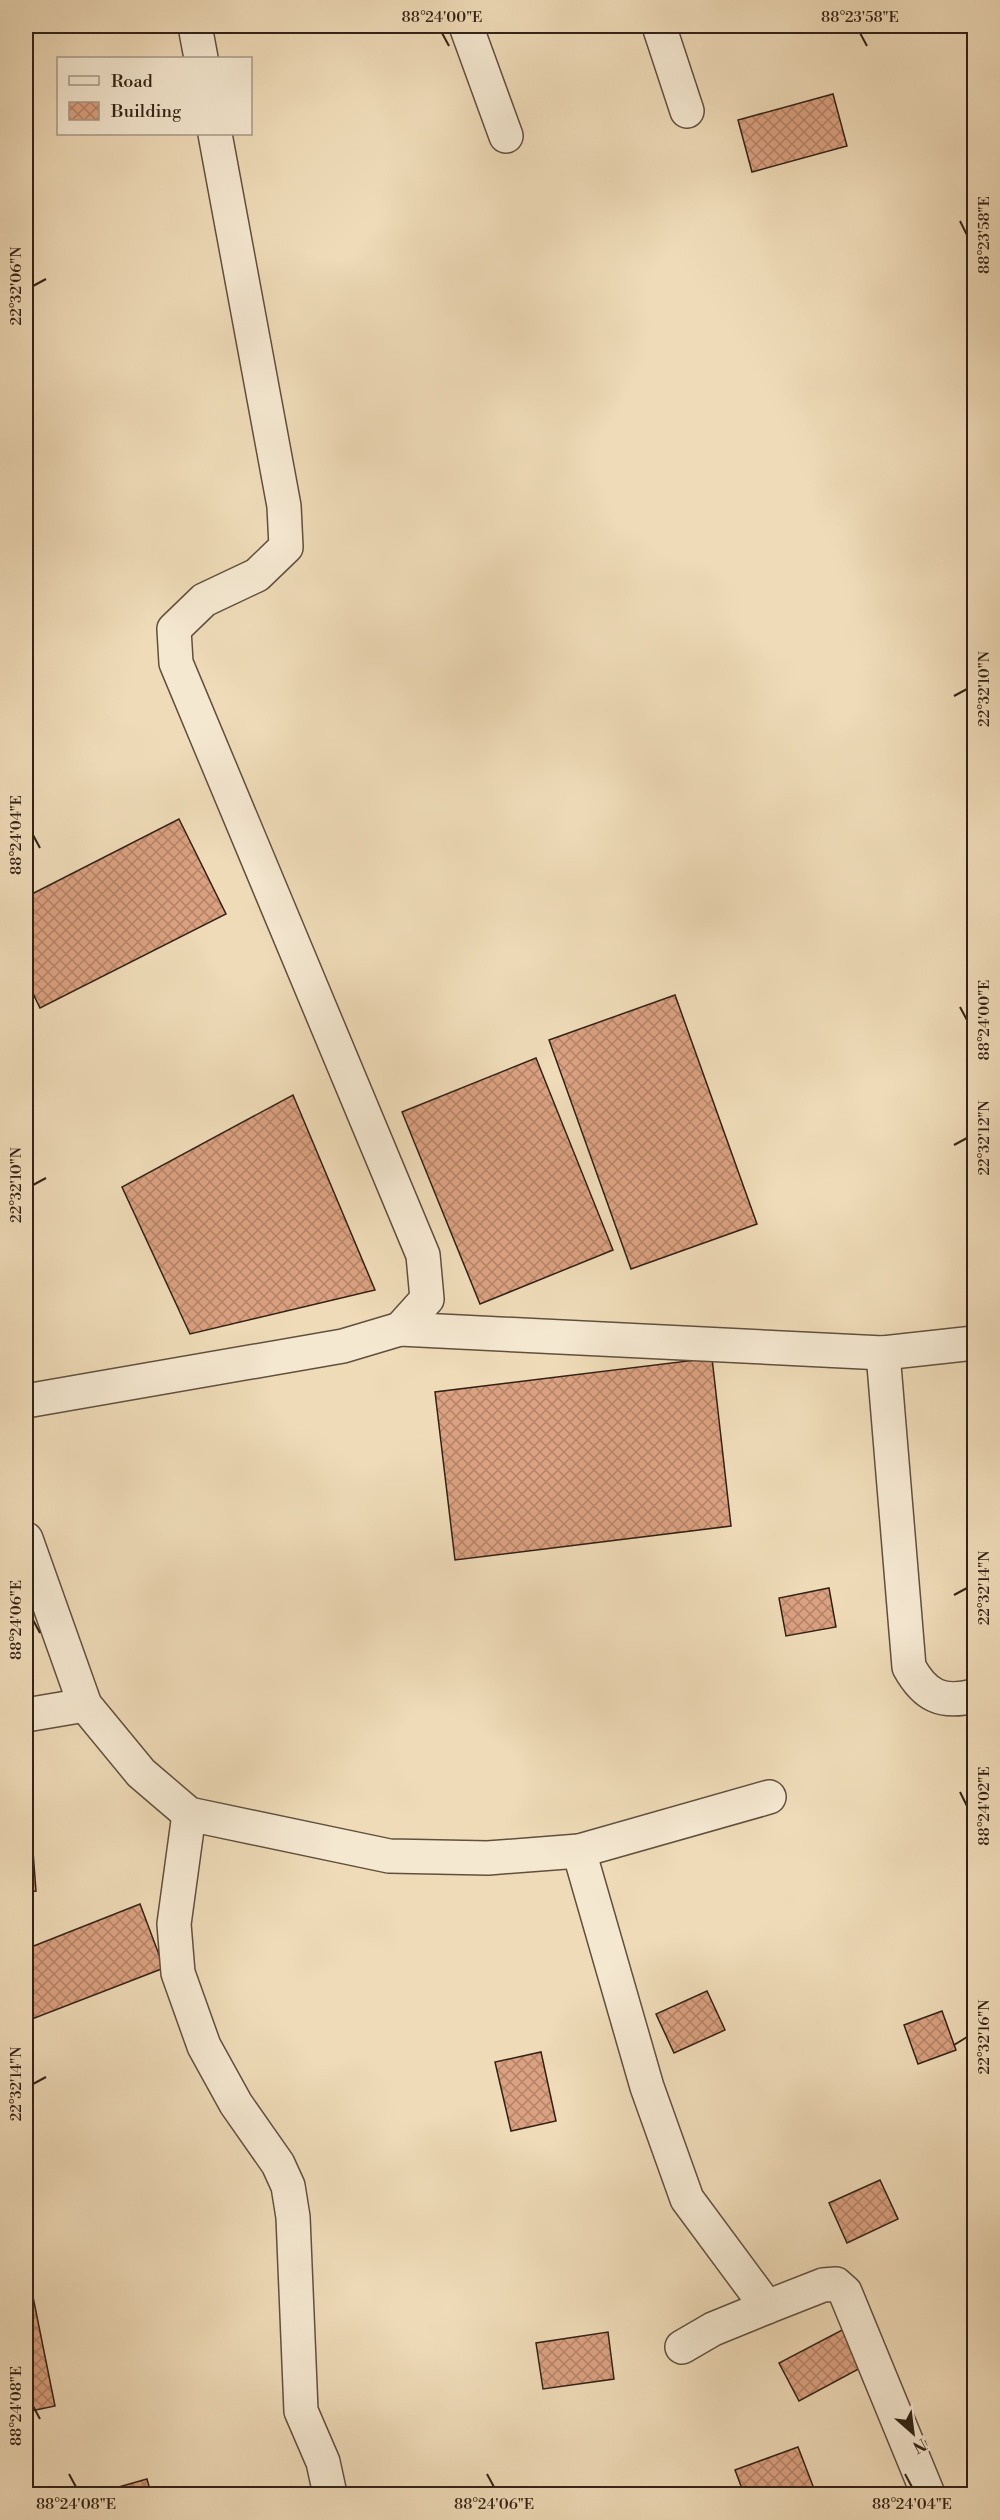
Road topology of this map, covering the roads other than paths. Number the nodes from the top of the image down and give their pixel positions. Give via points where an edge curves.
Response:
1 (195, 26) edge
2 (466, 26) edge
3 (659, 26) edge
4 (201, 57) edge
5 (687, 111) dead end
6 (215, 135) edge
7 (506, 136) dead end
8 (400, 1329) junction
9 (975, 1343) edge
10 (883, 1353) junction
11 (26, 1401) edge
12 (26, 1539) edge
13 (975, 1696) edge
14 (86, 1705) junction
15 (26, 1715) edge
16 (769, 1797) dead end
17 (189, 1814) junction
18 (579, 1851) junction
19 (767, 2307) junction
20 (682, 2347) dead end
21 (330, 2494) edge
22 (928, 2494) edge

1 - 4 street
2 - 7 street
3 - 5 street
6 - 8 street via 284,506 286,547 257,575 204,600 174,629 176,663 423,1255 428,1299
8 - 10 street
8 - 11 street via 344,1346
9 - 10 street
10 - 13 street via 909,1667 919,1685 935,1697 961,1700
12 - 14 street
14 - 15 street
14 - 17 street via 141,1773
16 - 18 street
17 - 18 street via 389,1856 488,1858
17 - 21 street via 174,1924 178,1973 204,2046 288,2186 293,2217 301,2411 322,2462
18 - 19 street via 647,2087 687,2199
19 - 20 street via 713,2329
19 - 22 street via 823,2285 836,2284 845,2292

